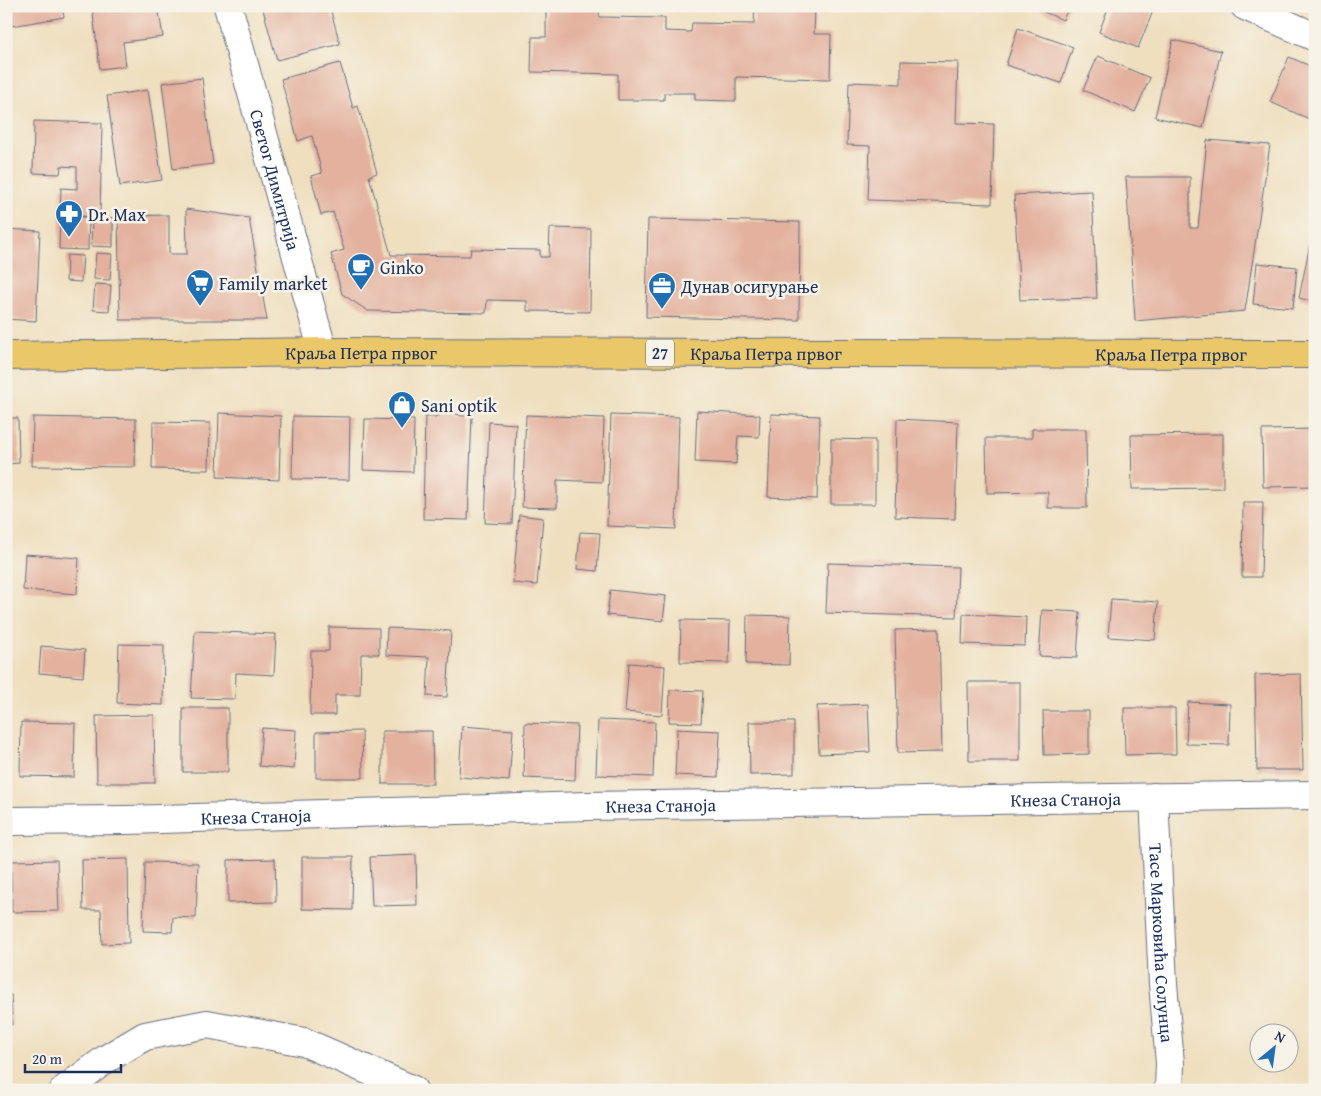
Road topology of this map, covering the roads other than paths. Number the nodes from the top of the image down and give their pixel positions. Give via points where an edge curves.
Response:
1 (228, 6) edge
2 (1245, 6) edge
3 (1315, 37) edge
4 (323, 352) junction
5 (1315, 354) edge
6 (6, 356) edge
7 (1315, 795) edge
8 (1154, 797) junction
9 (6, 821) edge
10 (64, 1090) edge
11 (414, 1090) edge
12 (1170, 1090) edge

1 - 4 street, Светог Димитрија
2 - 3 street
4 - 5 main road, Краља Петра првог / 27
4 - 6 main road, Краља Петра првог / 27
7 - 8 street, Кнеза Станоја
8 - 9 street, Кнеза Станоја via 598,806
8 - 12 street, Тасе Марковића Солунца
10 - 11 street via 106,1058 145,1036 207,1024 304,1042

